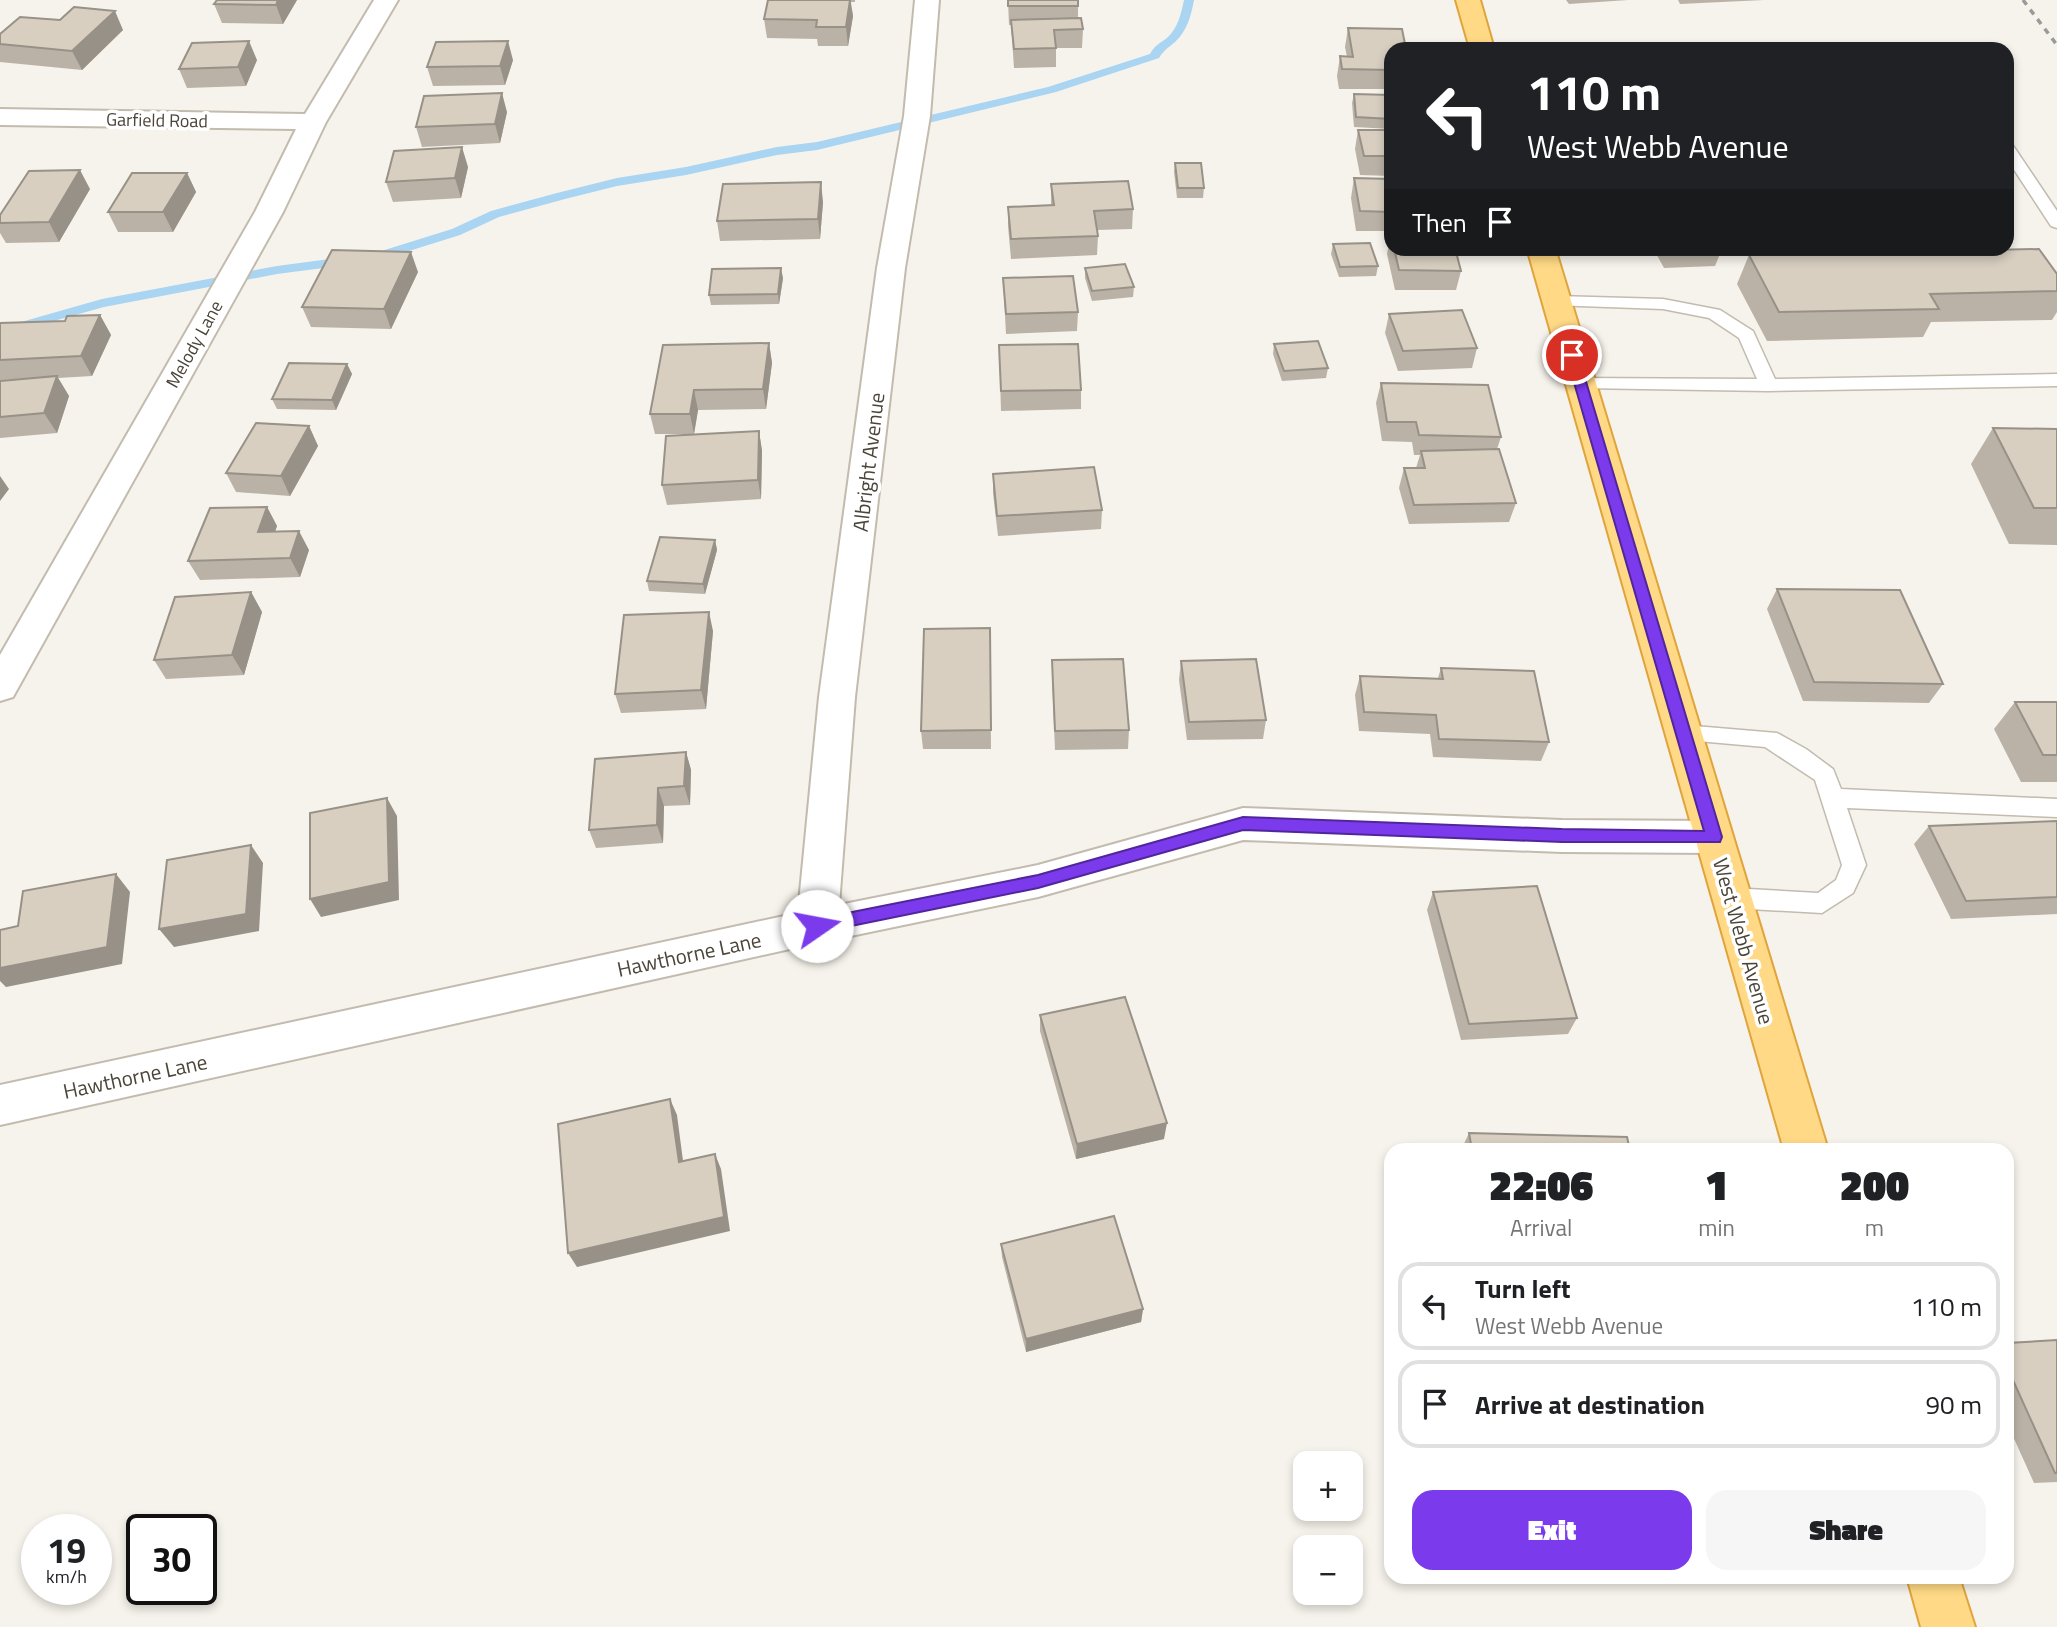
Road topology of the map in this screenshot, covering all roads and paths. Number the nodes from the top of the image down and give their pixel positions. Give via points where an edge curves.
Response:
1 (386, 0) edge
2 (927, 0) edge
3 (1468, 0) edge
4 (1480, 42) edge
5 (0, 117) edge
6 (313, 122) junction
7 (2014, 158) edge
8 (2057, 223) edge
9 (1543, 256) edge
10 (1557, 301) junction
11 (2057, 380) edge
12 (1580, 382) junction
13 (1768, 385) junction
14 (0, 687) edge
15 (1684, 733) junction
16 (1832, 798) junction
17 (2057, 808) edge
18 (1714, 837) junction
19 (1731, 898) junction
20 (817, 926) junction
21 (0, 1105) edge
22 (1804, 1143) edge
23 (1935, 1584) edge
24 (1948, 1627) edge

1 - 6 street, Melody Lane
2 - 20 street, Albright Avenue via 917,116 891,268 837,696
3 - 4 highway
5 - 6 street, Garfield Road
6 - 14 street, Melody Lane via 269,212
7 - 8 lane
9 - 10 highway, West Webb Avenue
10 - 12 highway, West Webb Avenue
10 - 13 lane via 1663,304 1714,314 1747,335
11 - 13 lane
12 - 13 lane
12 - 15 highway, West Webb Avenue
15 - 16 lane via 1769,739 1825,775
15 - 18 highway, West Webb Avenue
16 - 17 lane
16 - 19 lane via 1854,865 1845,886 1822,903
18 - 19 highway, West Webb Avenue
18 - 20 street, Hawthorne Lane via 1243,824 1038,881
19 - 22 highway, West Webb Avenue
20 - 21 street, Hawthorne Lane
23 - 24 highway

